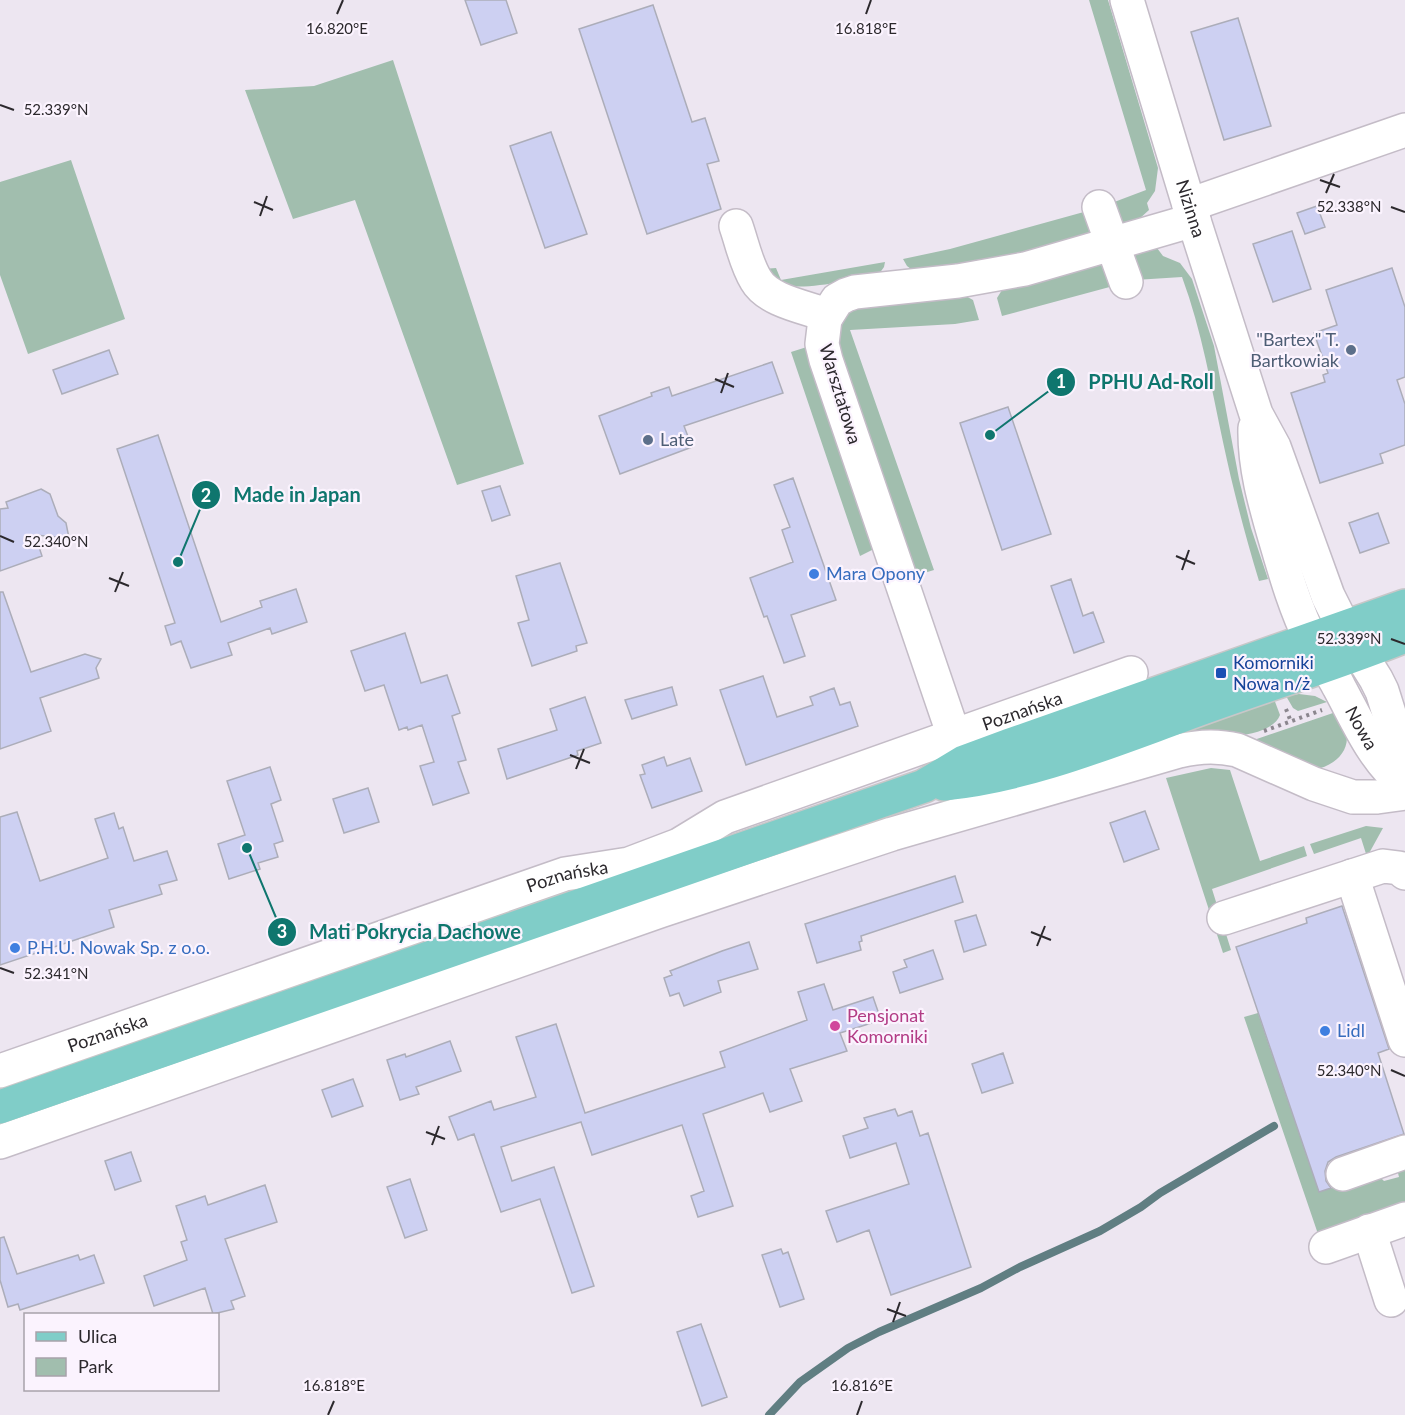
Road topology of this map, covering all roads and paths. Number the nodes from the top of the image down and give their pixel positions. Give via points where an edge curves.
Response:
1 (1127, 0) edge
2 (1405, 130) edge
3 (1099, 207) dead end
4 (1191, 212) junction
5 (736, 226) dead end
6 (1113, 243) junction
7 (1126, 282) dead end
8 (827, 315) junction
9 (1256, 414) junction
10 (1405, 606) edge
11 (1405, 636) edge
12 (1352, 641) junction
13 (1319, 653) junction
14 (1131, 673) dead end
15 (1323, 710) dead end
16 (954, 736) junction
17 (1225, 747) junction
18 (1405, 764) edge
19 (1405, 785) edge
20 (1405, 793) edge
21 (1405, 873) edge
22 (1352, 876) junction
23 (1224, 918) dead end
24 (1405, 1040) edge
25 (0, 1071) edge
26 (0, 1107) edge
27 (0, 1142) edge
28 (1405, 1152) edge
29 (1342, 1174) dead end
30 (1405, 1219) edge
31 (1369, 1231) junction
32 (1326, 1247) dead end
33 (1390, 1300) dead end

1 - 4 street, Nizinna
2 - 4 street
3 - 6 street
4 - 6 street
4 - 9 street, Nizinna
5 - 8 street via 760,286 773,296
6 - 7 street
6 - 8 street via 1025,269 958,281 896,274 837,300
8 - 16 street, Warsztatowa via 822,331 826,360
9 - 12 street, Nizinna via 1274,447 1320,578
9 - 13 street, Nizinna via 1255,451 1266,505 1286,574
10 - 12 main road, Poznańska
11 - 12 main road, Poznańska
12 - 13 main road, Poznańska
12 - 18 street, Nowa via 1382,691
13 - 19 street, Nowa via 1381,761
13 - 26 main road, Poznańska via 964,762 924,786
14 - 16 street, Poznańska
15 - 17 path
16 - 25 street, Poznańska via 725,817 679,845 628,864 565,874
17 - 20 street via 1353,797
17 - 27 street via 1179,751 892,834
21 - 22 street via 1383,866
22 - 23 street
22 - 24 street
28 - 29 street
30 - 31 street
31 - 32 street
31 - 33 street

